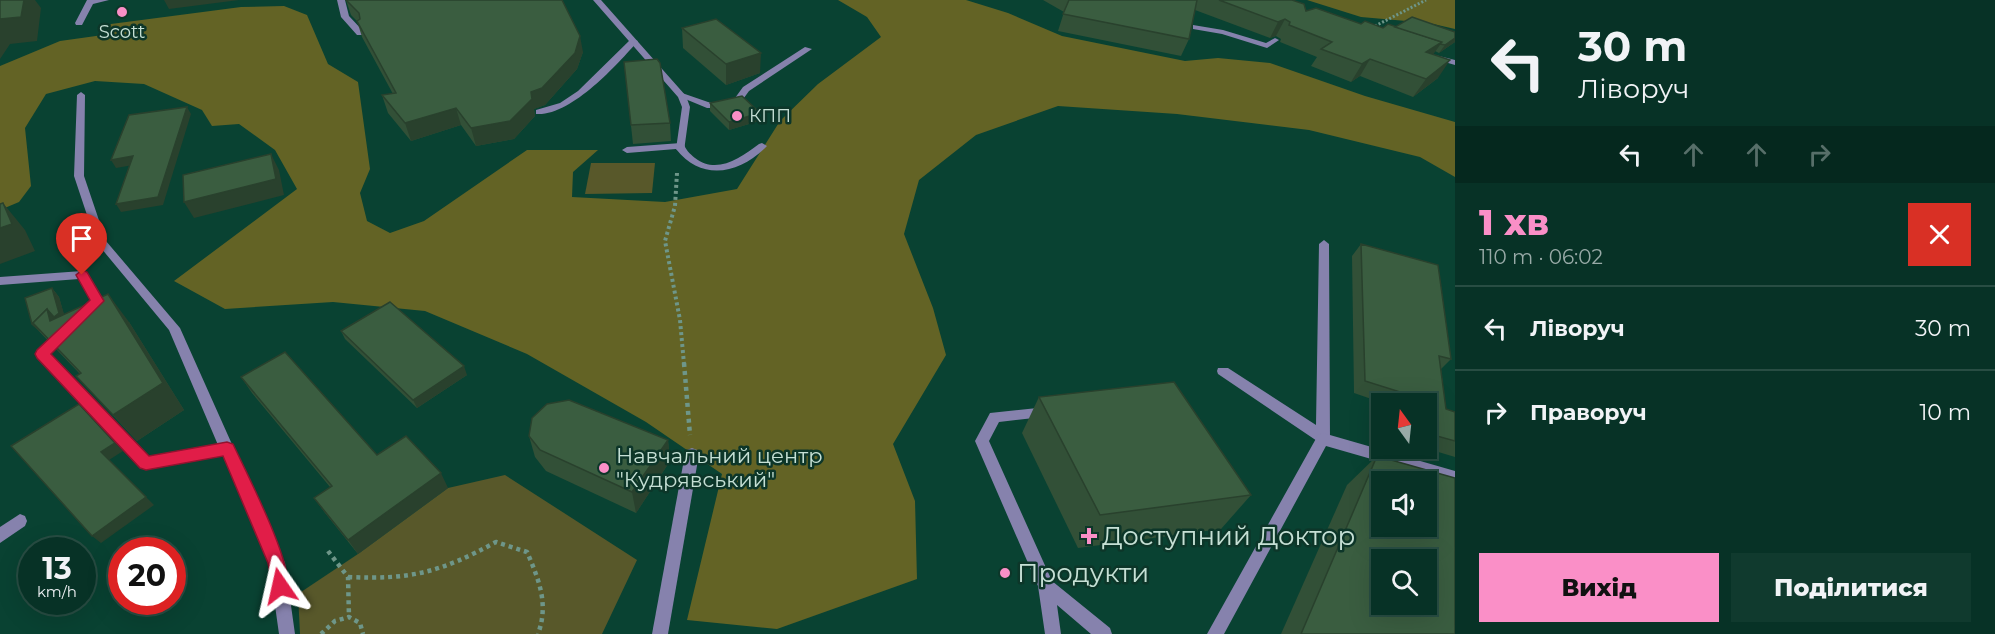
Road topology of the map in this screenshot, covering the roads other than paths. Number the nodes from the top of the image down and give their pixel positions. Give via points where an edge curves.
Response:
1 (105, 0) edge
2 (341, 0) edge
3 (597, 0) edge
4 (90, 1) edge
5 (1227, 22) edge
6 (79, 23) dead end
7 (1196, 27) edge
8 (1223, 32) junction
9 (360, 33) edge
10 (1275, 40) edge
11 (634, 41) junction
12 (808, 49) dead end
13 (1422, 51) edge
14 (1455, 63) edge
15 (81, 95) dead end
16 (682, 96) junction
17 (539, 112) dead end
18 (762, 146) dead end
19 (681, 148) junction
20 (627, 150) dead end
21 (1324, 244) dead end
22 (0, 281) edge
23 (1223, 371) dead end
24 (1063, 411) edge
25 (1323, 439) junction
26 (227, 449) junction
27 (692, 454) road end
28 (1455, 477) edge
29 (20, 521) dead end
30 (0, 536) edge
31 (1046, 586) junction
32 (287, 634) edge
33 (660, 634) edge
34 (1053, 634) edge
35 (1104, 634) edge
36 (1215, 634) edge

1 - 4 street
2 - 9 street via 345,17
3 - 11 street
4 - 6 street
5 - 8 street
7 - 8 street
8 - 10 street via 1267,46
11 - 16 street
11 - 17 street via 581,93 563,105
12 - 16 street via 747,89 738,100 707,105
13 - 14 street
15 - 26 street via 79,176 101,243 174,328
16 - 19 street via 686,107
18 - 19 street via 743,162 717,170 689,160
19 - 20 street
21 - 25 street
22 - 26 street via 82,275 97,301 42,354 146,464
23 - 25 street
24 - 31 street via 995,417 982,441
25 - 28 street
25 - 36 street
26 - 32 street via 277,563
27 - 33 street
29 - 30 street
31 - 34 street
31 - 35 street

